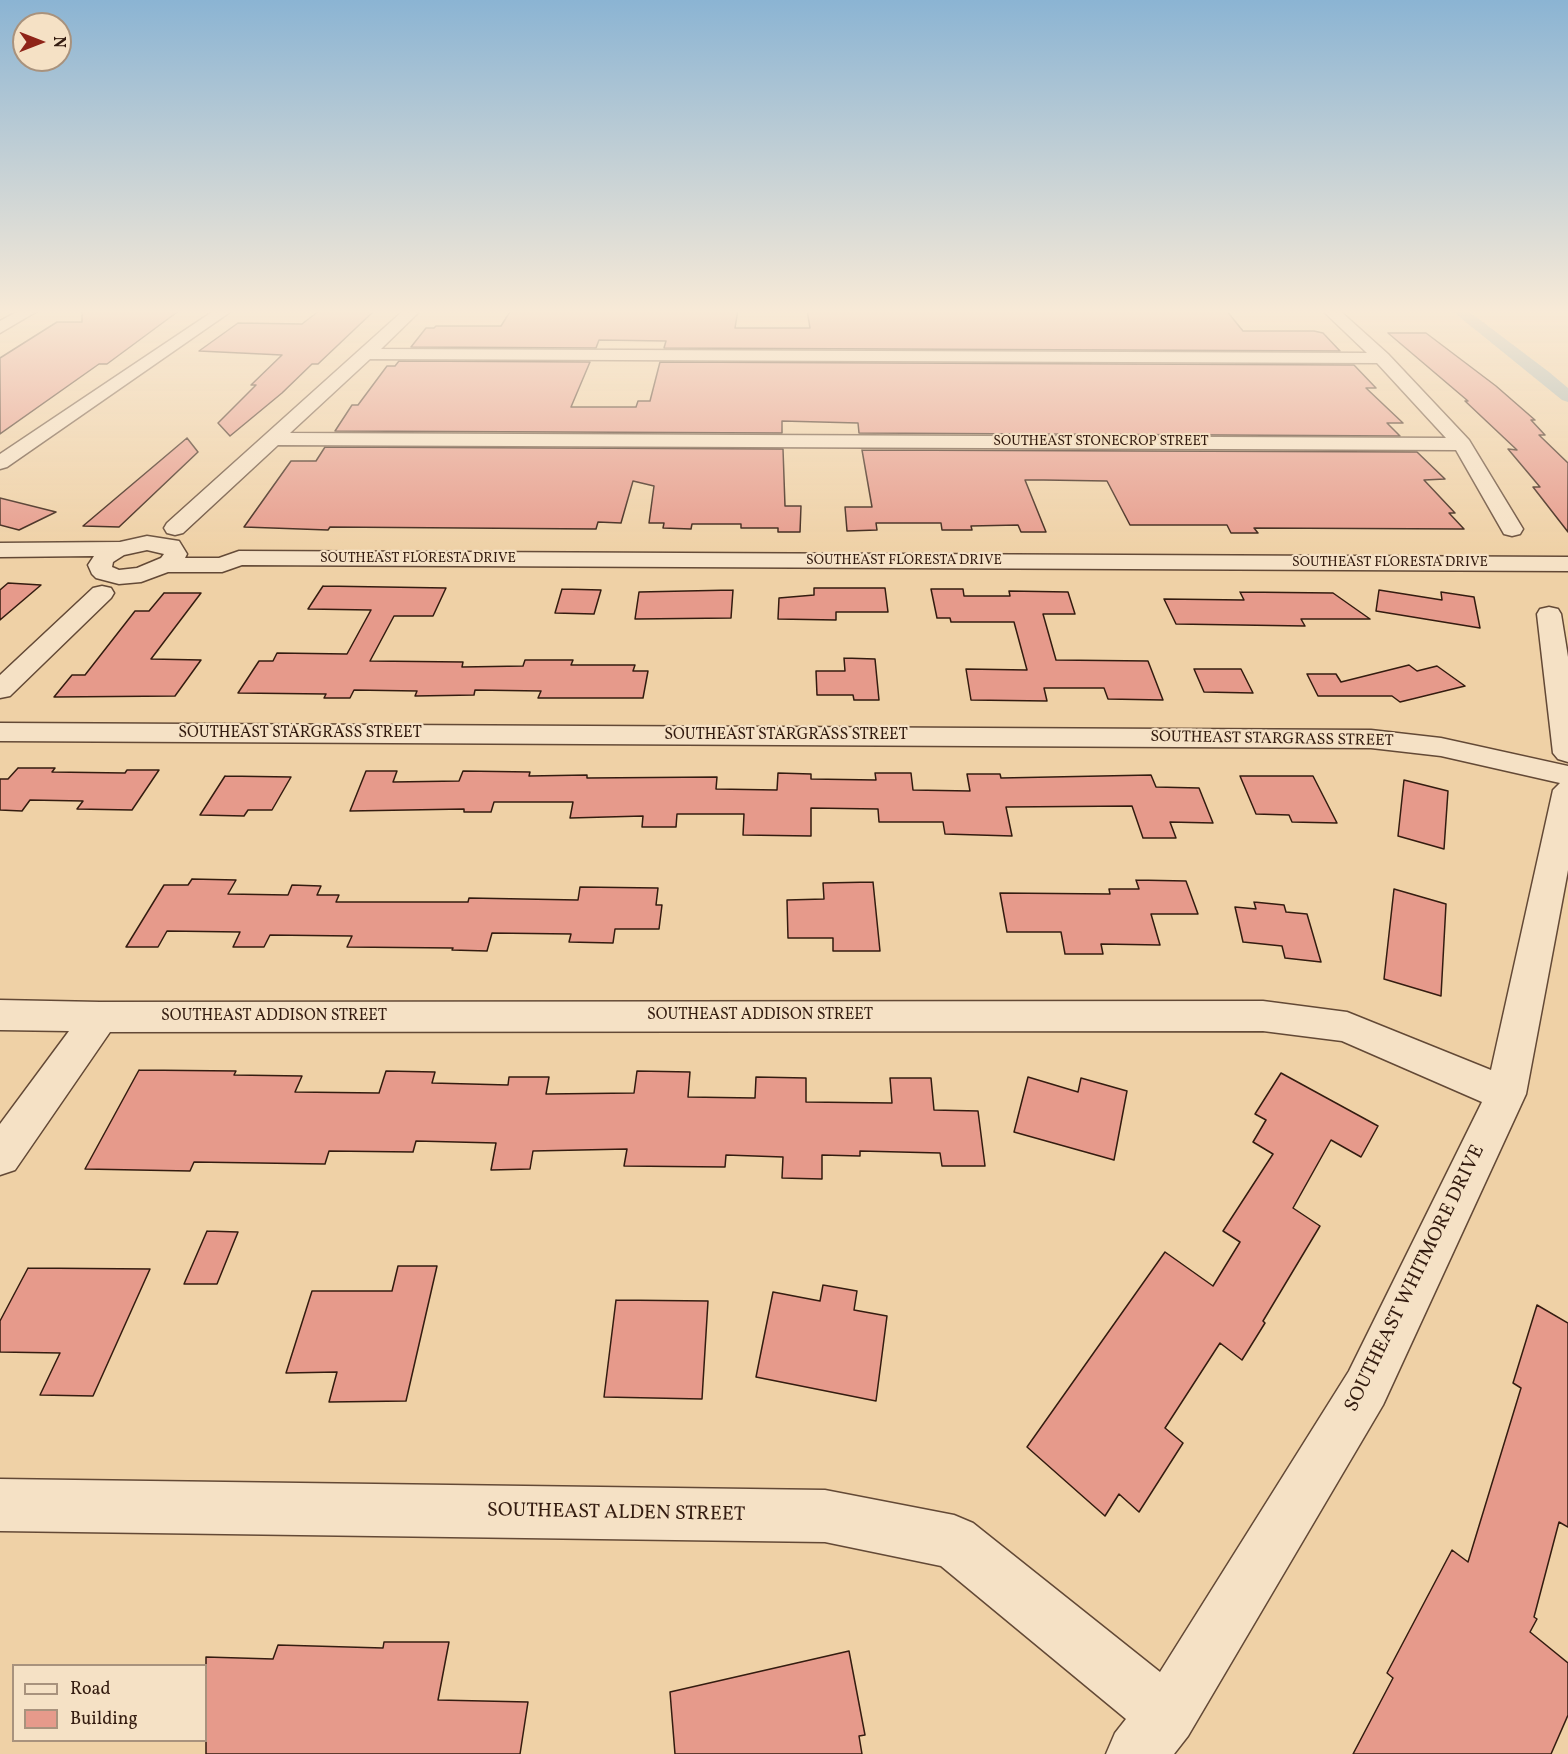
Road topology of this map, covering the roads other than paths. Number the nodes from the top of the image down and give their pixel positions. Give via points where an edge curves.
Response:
1 (105, 392) edge
2 (325, 392) edge
3 (1413, 392) edge
4 (273, 439) junction
5 (1462, 444) junction
6 (0, 463) edge
7 (1512, 529) dead end
8 (172, 548) junction
9 (0, 550) edge
10 (0, 562) edge
11 (1568, 564) edge
12 (111, 565) junction
13 (1549, 614) dead end
14 (0, 690) edge
15 (0, 732) edge
16 (1568, 753) edge
17 (1568, 775) edge
18 (1568, 790) edge
19 (0, 1015) edge
20 (100, 1017) junction
21 (1506, 1094) junction
22 (0, 1157) edge
23 (0, 1506) edge
24 (1152, 1735) edge

1 - 6 street
2 - 4 street
3 - 5 street
4 - 5 street, SOUTHEAST STONECROP STREET
4 - 8 street
5 - 7 street
8 - 11 street, SOUTHEAST FLORESTA DRIVE via 222,565 239,558
8 - 12 street, SOUTHEAST FLORESTA DRIVE via 147,543
8 - 12 street via 141,575
9 - 12 street
10 - 12 street
12 - 14 street
13 - 16 street
15 - 17 street, SOUTHEAST STARGRASS STREET via 1371,740 1441,747
18 - 21 street, SOUTHEAST WHITMORE DRIVE
19 - 20 street, SOUTHEAST ADDISON STREET
20 - 21 street, SOUTHEAST ADDISON STREET via 1263,1016 1347,1027
20 - 22 street
21 - 24 street, SOUTHEAST WHITMORE DRIVE via 1366,1388
23 - 24 street, SOUTHEAST ALDEN STREET via 825,1516 954,1542

